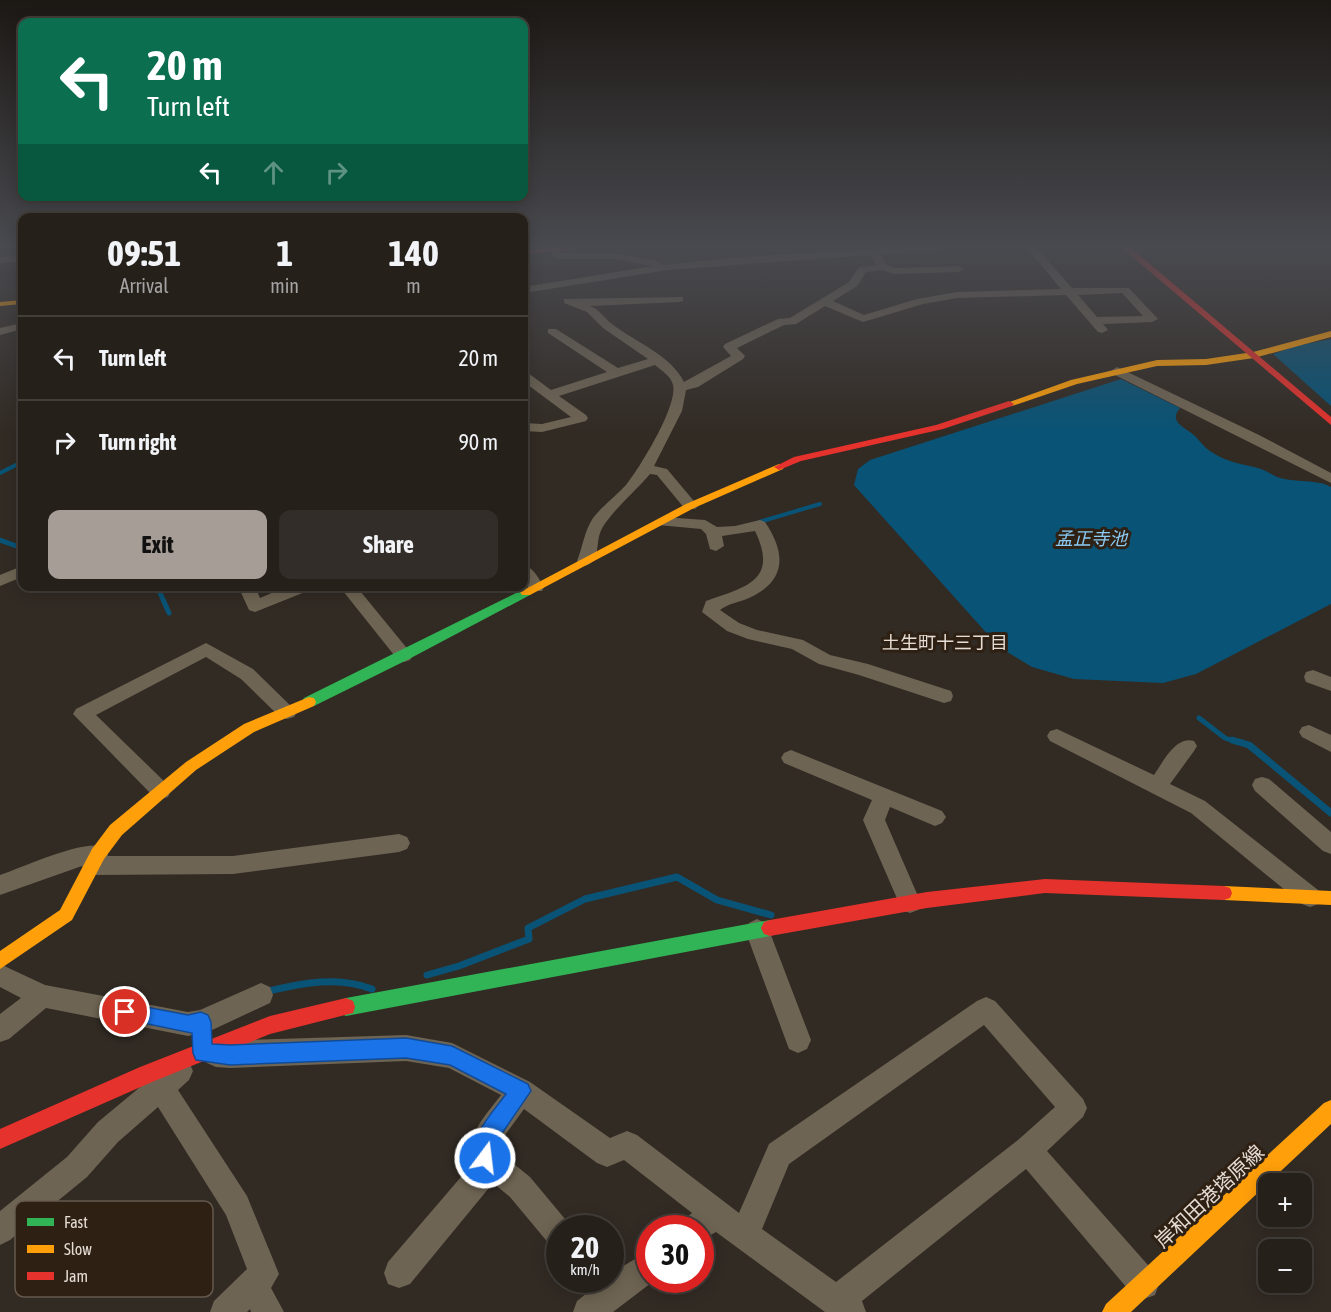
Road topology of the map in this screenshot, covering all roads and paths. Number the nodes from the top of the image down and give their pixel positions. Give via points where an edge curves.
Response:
1 (589, 309) edge
2 (813, 309) edge
3 (841, 309) edge
4 (894, 309) edge
5 (1084, 309) edge
6 (1142, 309) edge
7 (1199, 309) edge
8 (1095, 321) junction
9 (18, 327) edge
10 (552, 331) dead end
11 (0, 332) edge
12 (1103, 332) dead end
13 (1331, 334) edge
14 (1254, 355) junction
15 (657, 360) junction
16 (1117, 371) junction
17 (617, 373) junction
18 (528, 379) edge
19 (680, 387) junction
20 (549, 395) junction
21 (1331, 422) edge
22 (528, 427) edge
23 (646, 469) junction
24 (1331, 479) edge
25 (690, 506) junction
26 (663, 522) junction
27 (585, 561) junction
28 (18, 573) edge
29 (528, 576) edge
30 (0, 581) edge
31 (536, 587) junction
32 (248, 591) edge
33 (292, 591) edge
34 (350, 591) edge
35 (404, 656) junction
36 (944, 696) dead end
37 (287, 712) junction
38 (1309, 732) dead end
39 (1057, 736) dead end
40 (1331, 744) edge
41 (1187, 746) dead end
42 (791, 758) dead end
43 (1262, 785) dead end
44 (1157, 786) junction
45 (161, 791) junction
46 (884, 796) junction
47 (935, 818) dead end
48 (399, 843) dead end
49 (1331, 845) edge
50 (96, 860) junction
51 (0, 885) edge
52 (1321, 898) edge
53 (910, 903) junction
54 (757, 930) junction
55 (0, 961) edge
56 (0, 975) edge
57 (261, 995) dead end
58 (42, 996) junction
59 (201, 1022) junction
60 (0, 1030) edge
61 (798, 1040) dead end
62 (203, 1053) junction
63 (160, 1087) junction
64 (521, 1091) junction
65 (1331, 1110) edge
66 (0, 1139) edge
67 (1028, 1150) junction
68 (491, 1163) junction
69 (35, 1201) edge
70 (700, 1215) edge
71 (15, 1218) edge
72 (546, 1218) edge
73 (714, 1224) edge
74 (0, 1230) edge
75 (745, 1234) junction
76 (399, 1273) dead end
77 (636, 1273) edge
78 (1144, 1284) junction
79 (252, 1286) junction
80 (598, 1296) edge
81 (844, 1306) edge
82 (225, 1312) edge
83 (269, 1312) edge
84 (1114, 1312) edge

1 - 15 street via 606,326
2 - 19 street via 792,322 782,321 729,347 739,356 702,380
3 - 4 street via 863,319
5 - 8 street
6 - 8 street via 1152,320
7 - 14 street
8 - 12 street
9 - 11 street
10 - 17 street
13 - 14 street
14 - 16 street via 1206,362 1157,363
14 - 21 street
15 - 17 street
15 - 19 street via 674,374
16 - 24 street
16 - 25 street via 939,427 798,459
17 - 20 street
18 - 20 street
19 - 23 street via 675,411
20 - 22 street via 581,418 542,428
23 - 25 street via 662,472
23 - 27 street via 600,519 591,535
25 - 26 street
26 - 27 street
26 - 36 street via 705,525 714,539 760,525 772,554 770,577 761,586 712,605 711,612 734,627 797,644 825,660
27 - 31 street
28 - 30 street
29 - 31 street
31 - 35 street
32 - 33 street via 255,606
34 - 35 street
35 - 37 street
37 - 45 street via 249,728
37 - 45 street via 247,674 206,649 83,714
38 - 40 street
39 - 44 street
41 - 44 street
42 - 46 street
43 - 49 street via 1306,814
44 - 52 street via 1198,807
45 - 50 street via 116,830
46 - 47 street
46 - 53 street via 874,820
48 - 50 street via 233,865
50 - 51 street via 73,860
50 - 55 street via 66,915
52 - 53 street via 1045,886
53 - 54 street
54 - 61 street
54 - 62 street via 352,1005 270,1025
56 - 58 street
57 - 59 street
58 - 59 street via 188,1024
58 - 60 street
59 - 62 street
62 - 63 street
62 - 64 street via 406,1048 452,1056
62 - 66 street
63 - 69 street
63 - 79 street via 237,1206 264,1274
64 - 68 street via 486,1138 485,1158
64 - 70 street via 608,1153 627,1145
65 - 78 street, 岸和田港塔原線
67 - 75 street via 1074,1108 986,1009 779,1154
67 - 78 street
67 - 81 street
68 - 72 street via 520,1187
68 - 76 street
71 - 74 street
73 - 75 street
75 - 81 street
77 - 80 street
78 - 84 street, 岸和田港塔原線
79 - 82 street
79 - 83 street

